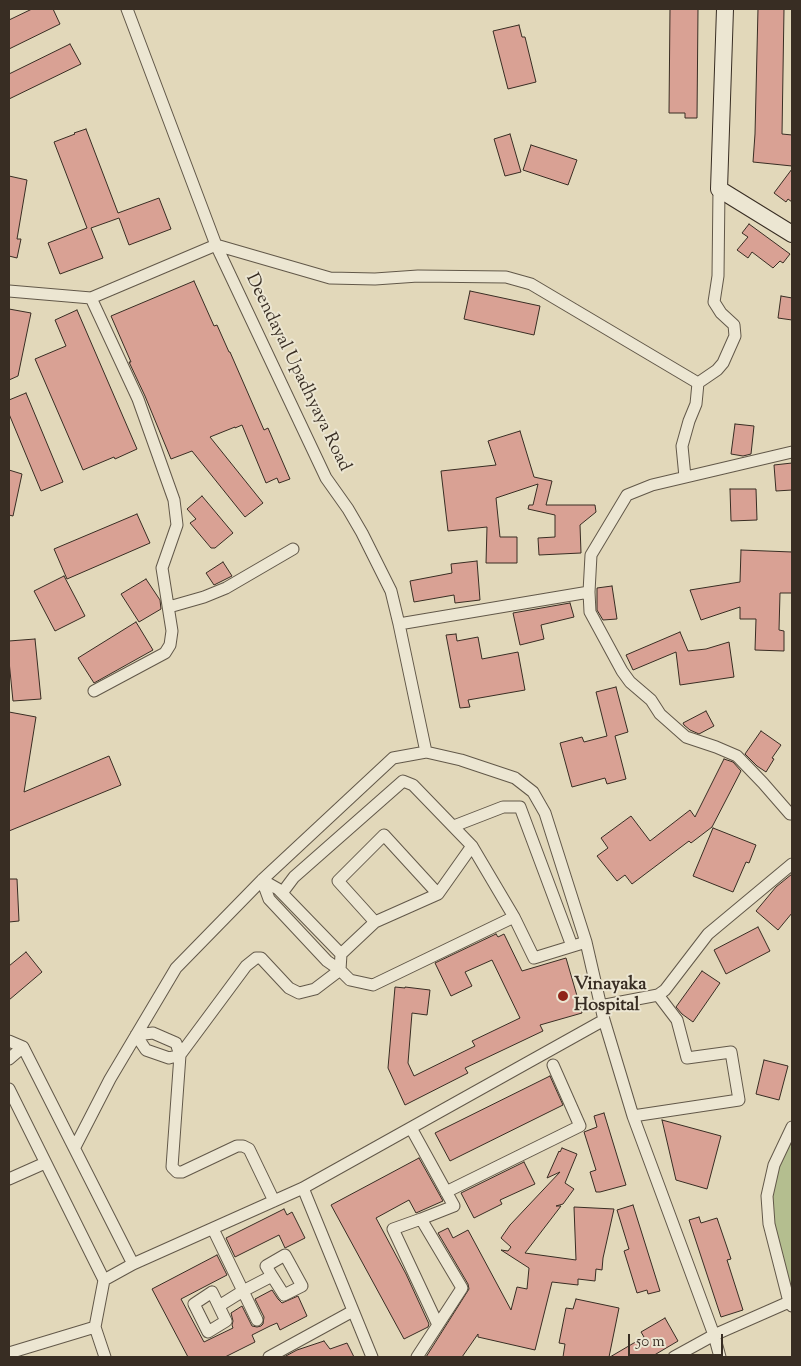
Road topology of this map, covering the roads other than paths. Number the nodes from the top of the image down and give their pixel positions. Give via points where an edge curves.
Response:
1 (127, 9) edge
2 (725, 9) edge
3 (720, 189) junction
4 (792, 234) edge
5 (216, 245) junction
6 (9, 292) edge
7 (91, 298) junction
8 (698, 383) junction
9 (792, 452) edge
10 (685, 477) junction
11 (293, 549) dead end
12 (590, 592) junction
13 (168, 607) junction
14 (399, 624) junction
15 (94, 691) dead end
16 (426, 752) junction
17 (792, 814) edge
18 (454, 826) junction
19 (472, 846) junction
20 (792, 864) edge
21 (262, 880) junction
22 (282, 893) junction
23 (438, 894) junction
24 (514, 917) junction
25 (376, 922) junction
26 (586, 942) junction
27 (572, 946) junction
28 (342, 954) junction
29 (340, 970) junction
30 (658, 995) junction
31 (600, 1006) junction
32 (604, 1020) junction
33 (136, 1035) junction
34 (9, 1041) edge
35 (23, 1047) junction
36 (180, 1055) junction
37 (9, 1058) edge
38 (553, 1065) dead end
39 (9, 1089) edge
40 (633, 1116) junction
41 (792, 1127) edge
42 (411, 1128) junction
43 (75, 1147) junction
44 (45, 1163) junction
45 (9, 1179) edge
46 (303, 1188) junction
47 (446, 1192) junction
48 (274, 1201) junction
49 (421, 1219) junction
50 (213, 1229) junction
51 (132, 1264) junction
52 (272, 1276) dead end
53 (104, 1280) junction
54 (243, 1291) junction
55 (791, 1304) edge
56 (219, 1306) dead end
57 (353, 1311) junction
58 (257, 1320) dead end
59 (438, 1325) junction
60 (95, 1327) junction
61 (714, 1335) junction
62 (9, 1353) edge
63 (105, 1357) edge
64 (268, 1357) edge
65 (372, 1357) edge
66 (417, 1357) edge
67 (674, 1357) edge
68 (720, 1357) edge

1 - 5 street, Deendayal Upadhyaya Road
2 - 3 street
3 - 4 street
3 - 8 street via 718,276 714,302 734,325 735,336 723,363
5 - 7 street
5 - 8 street via 330,278 506,277 531,284
5 - 14 street, Deendayal Upadhyaya Road via 326,478 362,533 390,591
6 - 7 street
7 - 13 street via 138,399 174,500 177,524 162,568
8 - 10 street via 696,404 682,446
9 - 10 street
10 - 12 street via 627,495 591,555
11 - 13 street via 226,588
12 - 14 street
12 - 17 street via 590,612 630,682 686,737 736,756
13 - 15 street via 172,631 165,653
14 - 16 street, Deendayal Upadhyaya Road
16 - 21 street via 393,758
16 - 26 street via 515,778 533,792 545,813
18 - 19 street
18 - 22 street via 413,785 402,781 294,877
18 - 27 street via 503,807 520,807
19 - 23 street
19 - 24 street
20 - 30 street via 708,934
21 - 22 street
21 - 29 street via 268,899 327,961
21 - 33 street via 176,968
22 - 28 street
23 - 25 street
23 - 25 street via 384,835 338,881
24 - 27 street via 534,958
24 - 29 street via 373,985 350,980
25 - 28 street
26 - 27 street
26 - 31 street
28 - 29 street
29 - 36 street via 315,989 299,993 289,988 261,958 256,958 246,966
30 - 31 street
30 - 40 street via 677,1020 687,1058 731,1052 739,1100
31 - 32 street
32 - 40 street
32 - 42 street
33 - 36 street via 146,1050 169,1058
33 - 36 street via 153,1033 176,1044
33 - 43 street
34 - 35 street
35 - 37 street
35 - 43 street
36 - 48 street via 172,1167 182,1172 243,1146 249,1149
38 - 47 street via 580,1126
39 - 44 street
40 - 61 street
41 - 55 street via 774,1165 767,1196 769,1224
42 - 46 street
42 - 47 street
43 - 51 street
44 - 45 street
44 - 53 street
46 - 48 street
46 - 57 street
47 - 49 street via 454,1206
48 - 50 street
49 - 59 street via 462,1288
49 - 59 street via 393,1229
50 - 51 street
50 - 54 street
51 - 53 street
52 - 54 street
53 - 60 street
54 - 56 street
54 - 58 street
55 - 61 street
57 - 64 street
57 - 65 street
59 - 66 street
60 - 62 street
60 - 63 street
61 - 67 street
61 - 68 street

